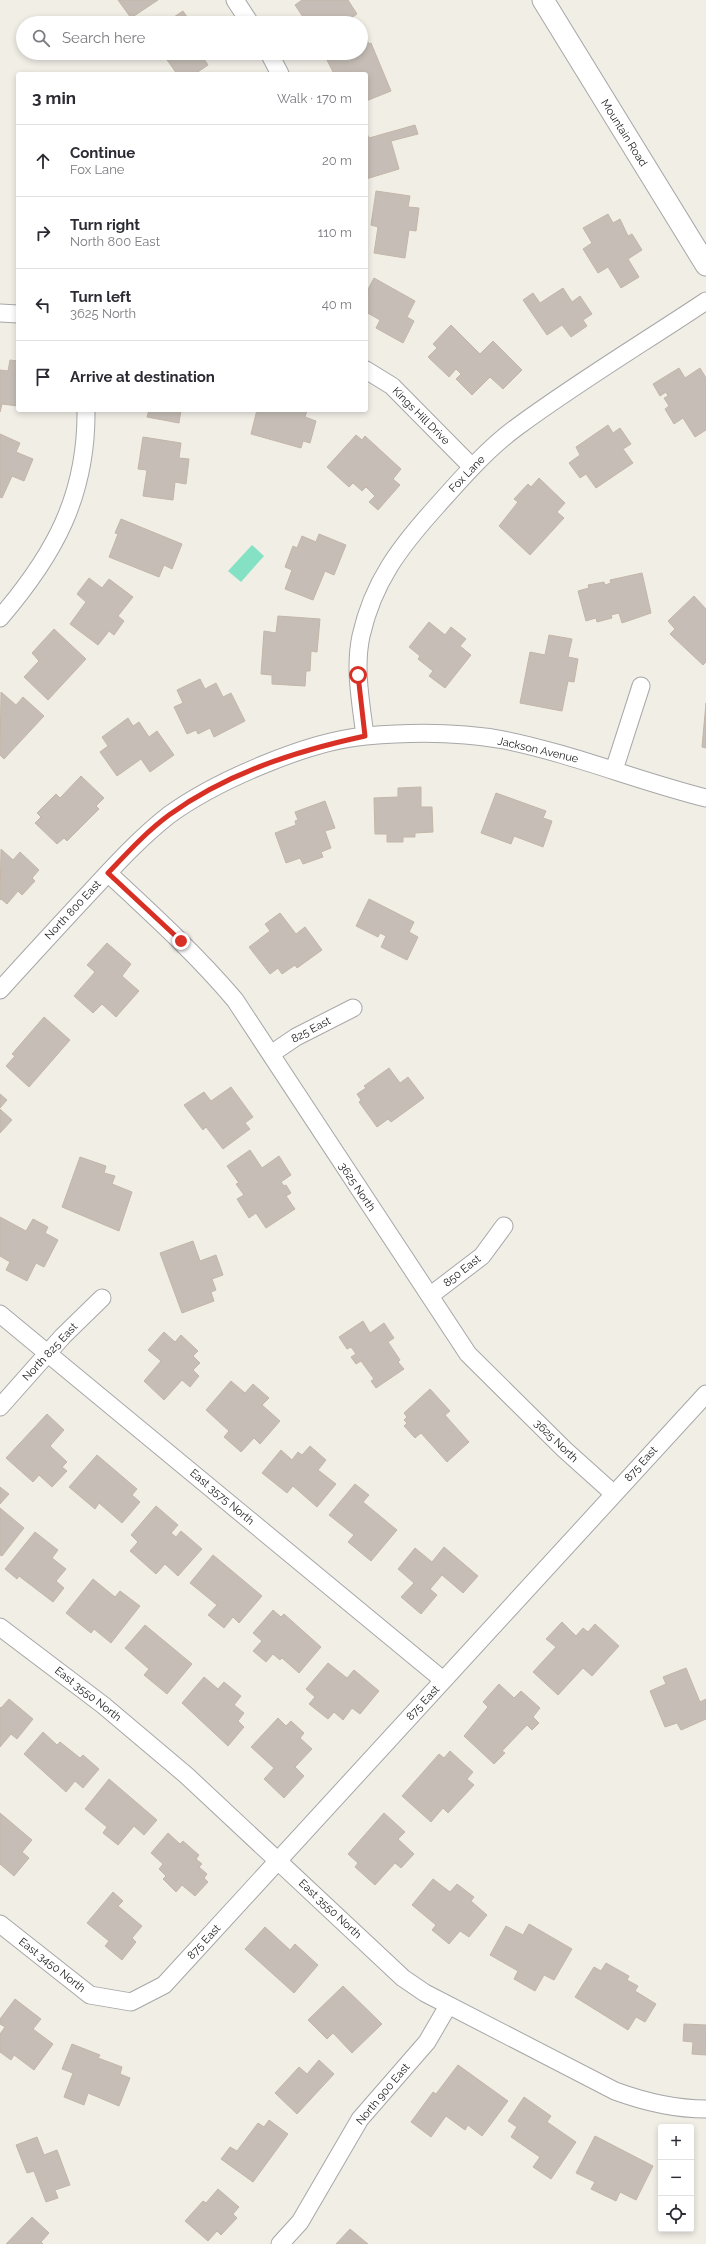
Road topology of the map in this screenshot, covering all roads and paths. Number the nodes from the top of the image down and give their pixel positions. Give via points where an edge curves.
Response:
1 (235, 0) edge
2 (543, 0) edge
3 (245, 16) edge
4 (273, 60) edge
5 (279, 72) edge
6 (706, 265) edge
7 (706, 301) edge
8 (0, 313) edge
9 (16, 314) edge
10 (368, 371) edge
11 (86, 412) edge
12 (472, 467) junction
13 (0, 618) edge
14 (641, 686) dead end
15 (365, 736) junction
16 (614, 770) junction
17 (706, 798) edge
18 (108, 873) junction
19 (0, 990) edge
20 (353, 1008) dead end
21 (270, 1054) junction
22 (504, 1226) dead end
23 (431, 1296) junction
24 (102, 1298) dead end
25 (0, 1314) edge
26 (49, 1353) junction
27 (706, 1394) edge
28 (0, 1407) edge
29 (614, 1494) junction
30 (0, 1627) edge
31 (443, 1680) junction
32 (278, 1861) junction
33 (0, 1924) edge
34 (131, 2002) joint
35 (448, 2006) junction
36 (706, 2109) edge
37 (280, 2244) edge

1 - 3 street
2 - 6 street, Mountain Road
4 - 5 street
7 - 12 street, Fox Lane via 517,427
8 - 9 street
10 - 12 street, Kings Hill Drive via 392,386
11 - 13 street via 86,440 70,509 47,556 28,585
12 - 15 street, Fox Lane via 405,541 384,575 370,607 361,638 358,675
14 - 16 street
15 - 16 street, Jackson Avenue via 457,735 501,740 554,751
15 - 18 street, North 800 East via 318,746 241,774 170,815 138,841
16 - 17 street, Jackson Avenue
18 - 19 street, North 800 East
18 - 21 street, 3625 North via 208,968 235,1000
20 - 21 street, 825 East via 296,1037
21 - 23 street, 3625 North
22 - 23 street, 850 East via 482,1256
23 - 29 street, 3625 North via 468,1354 565,1450
24 - 26 street, North 825 East
25 - 26 street, East 3575 North
26 - 28 street, North 825 East
26 - 31 street, East 3575 North
27 - 29 street, 875 East
29 - 31 street, 875 East
30 - 32 street, East 3550 North via 143,1738
31 - 32 street, 875 East
32 - 34 street, 875 East via 164,1986
32 - 35 street, East 3550 North via 403,1978
33 - 34 street, East 3450 North via 90,1995
35 - 36 street, East 3550 North via 615,2091 648,2103
35 - 37 street, North 900 East via 427,2042 360,2120 300,2222

